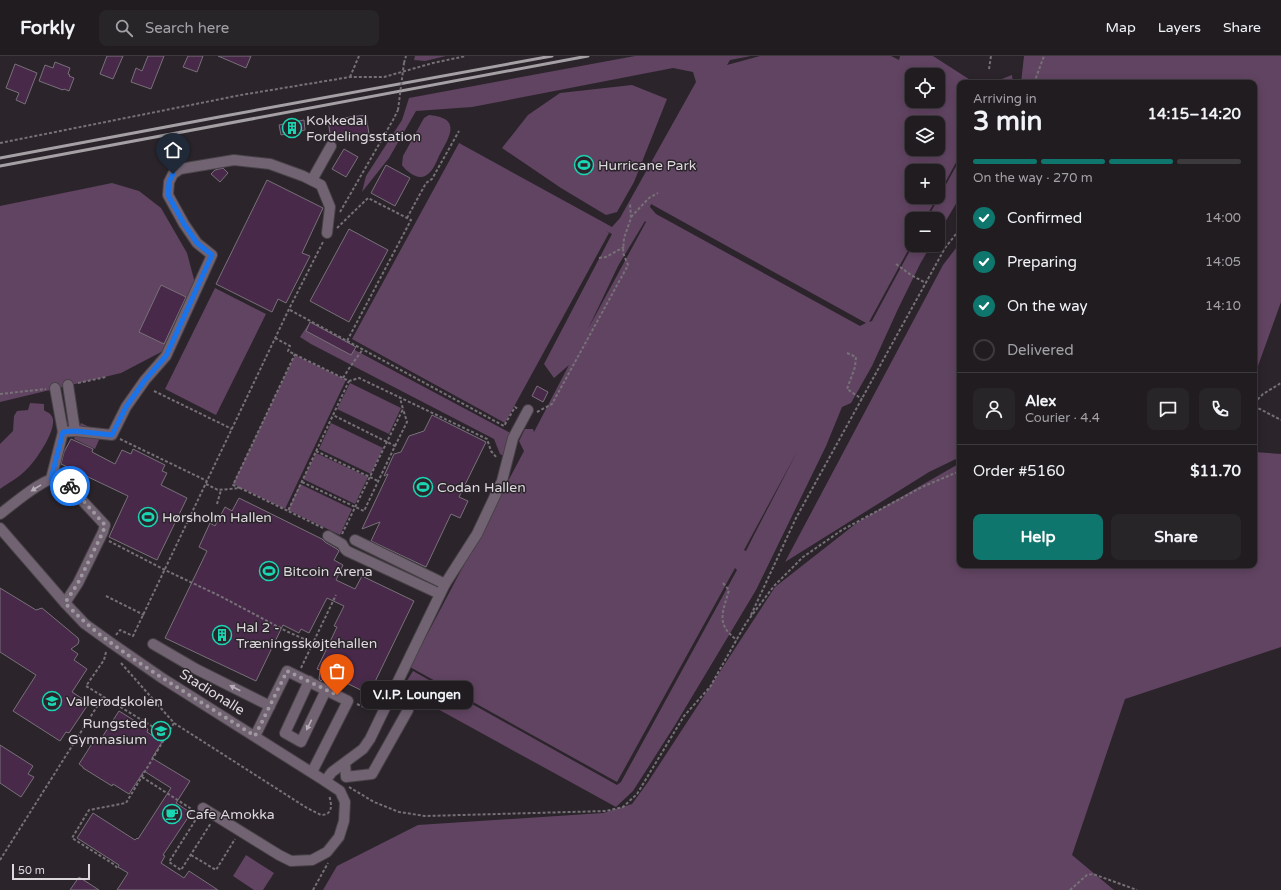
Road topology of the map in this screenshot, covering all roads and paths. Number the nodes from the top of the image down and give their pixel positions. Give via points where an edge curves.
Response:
1 (359, 56) edge
2 (406, 56) edge
3 (466, 56) edge
4 (991, 56) edge
5 (1044, 56) edge
6 (990, 69) dead end
7 (350, 77) junction
8 (1035, 80) edge
9 (459, 131) dead end
10 (0, 143) edge
11 (331, 146) dead end
12 (312, 180) junction
13 (658, 193) dead end
14 (630, 203) dead end
15 (339, 213) dead end
16 (407, 218) junction
17 (631, 218) junction
18 (328, 233) junction
19 (957, 233) edge
20 (624, 247) junction
21 (599, 258) dead end
22 (896, 264) dead end
23 (926, 283) junction
24 (289, 309) junction
25 (275, 338) junction
26 (347, 341) junction
27 (363, 349) junction
28 (847, 353) dead end
29 (295, 354) junction
30 (343, 378) junction
31 (349, 381) junction
32 (1281, 383) edge
33 (68, 385) dead end
34 (55, 388) dead end
35 (154, 391) dead end
36 (400, 398) junction
37 (862, 399) junction
38 (1257, 400) edge
39 (1257, 408) edge
40 (403, 409) junction
41 (526, 414) junction
42 (333, 415) junction
43 (1281, 420) edge
44 (232, 429) junction
45 (75, 431) junction
46 (63, 432) junction
47 (112, 435) junction
48 (387, 442) junction
49 (395, 446) junction
50 (316, 451) junction
51 (507, 464) junction
52 (957, 472) edge
53 (370, 476) junction
54 (51, 479) junction
55 (379, 481) junction
56 (207, 482) junction
57 (302, 482) junction
58 (240, 488) junction
59 (222, 490) junction
60 (217, 504) dead end
61 (355, 507) junction
62 (288, 511) junction
63 (0, 514) edge
64 (0, 528) edge
65 (328, 533) joint
66 (101, 536) junction
67 (340, 536) dead end
68 (355, 540) dead end
69 (165, 570) junction
70 (722, 583) dead end
71 (445, 584) junction
72 (336, 594) dead end
73 (440, 594) junction
74 (106, 596) dead end
75 (65, 603) junction
76 (144, 615) junction
77 (749, 620) junction
78 (737, 640) junction
79 (110, 642) junction
80 (313, 643) junction
81 (153, 644) dead end
82 (125, 652) junction
83 (104, 660) dead end
84 (297, 676) junction
85 (309, 682) junction
86 (326, 690) junction
87 (103, 697) junction
88 (348, 701) junction
89 (408, 701) dead end
90 (270, 706) junction
91 (386, 707) junction
92 (174, 724) junction
93 (168, 736) junction
94 (255, 736) junction
95 (345, 763) junction
96 (312, 772) junction
97 (142, 777) junction
98 (325, 781) junction
99 (343, 784) dead end
100 (203, 808) dead end
101 (216, 816) junction
102 (240, 831) junction
103 (327, 852) junction
104 (191, 855) junction
105 (0, 860) edge
106 (117, 868) dead end
107 (313, 890) edge
108 (1070, 890) edge
109 (1137, 890) edge

1 - 7 path
2 - 15 path, bridge via 398,110
3 - 7 path via 384,77
4 - 6 path
5 - 8 path
7 - 10 path via 241,95
9 - 16 path via 432,179 426,182
11 - 12 street
12 - 18 street via 321,185 330,207
12 - 47 street via 270,164 234,160 180,169 173,174 169,182 168,195 197,243 212,255 166,356 126,407
13 - 17 path via 649,198
14 - 17 path
16 - 18 path via 368,198 336,229
16 - 26 path via 411,220
17 - 20 path via 624,238
18 - 24 path
19 - 23 path via 945,248
20 - 21 path
20 - 41 path via 627,267 552,404
22 - 23 path
23 - 37 path
24 - 25 path
24 - 26 path
25 - 29 path via 290,346 288,351
25 - 44 path
26 - 27 path
27 - 30 path
27 - 41 path via 504,426 515,407
28 - 37 path via 856,357 847,389
29 - 30 path
29 - 58 path via 233,485
30 - 31 path
31 - 36 path via 359,378
31 - 42 path
32 - 38 path
33 - 45 street
34 - 46 street
35 - 44 path
36 - 40 path
36 - 51 path via 487,439 491,451 500,461
37 - 77 path via 796,518
39 - 43 path
40 - 48 path
40 - 49 path via 407,422
41 - 51 street via 513,438
42 - 48 path
42 - 50 path
44 - 56 path
45 - 46 street
45 - 47 street
46 - 54 street
47 - 56 path
48 - 49 path
48 - 53 path
49 - 55 path
50 - 53 path
50 - 57 path
51 - 71 street via 502,481 477,534
52 - 77 path via 922,486 842,530 803,557 774,586
53 - 55 path
53 - 61 path
54 -> 63 street
54 - 66 street via 58,478 64,481 105,525
55 - 61 path via 364,511
56 - 59 path
56 - 69 path
57 - 61 path
57 - 62 path
58 - 59 path
58 - 62 path
59 - 60 path
61 - 67 path
62 - 65 path
64 - 75 street, Stadionalle
65 - 73 street via 347,551
66 - 69 path
66 - 75 street
68 - 71 street
69 - 76 path
69 - 80 path
70 - 78 path via 729,590 721,619 727,633
71 - 73 street
72 - 80 path
73 - 91 street
74 - 76 path
75 - 79 street, Stadionalle via 85,624
76 - 79 path via 133,636 120,630
77 - 78 path
78 - 99 path via 710,688 684,716 637,794 623,807 606,811 425,816 400,812 374,802
79 - 82 street, Stadionalle
80 - 84 path
90 -> 81 street
82 - 92 path via 121,663
82 - 94 street, Stadionalle
83 - 87 path via 86,686
84 - 85 street
84 - 90 street via 287,671
85 - 86 street
86 -> 85 street via 301,742 285,733
86 - 88 street
87 - 93 path
87 - 105 path
88 - 91 path via 365,708 382,705
88 - 96 street
89 - 95 street via 408,710 372,774 346,777
90 - 94 street
91 - 95 street via 363,749
92 - 93 path
92 - 98 path via 321,815 331,810
93 - 97 path
94 - 96 street, Stadionalle
95 - 98 street via 332,772
96 - 98 street, Stadionalle
97 - 104 path via 199,814 169,862 181,870
97 - 106 path via 126,803 89,810 72,838
98 - 103 street, Stadionalle via 340,792 345,802 344,821 339,838
100 - 101 street, Stadionalle
101 - 102 street, Stadionalle
101 - 104 path
102 - 103 street, Stadionalle via 279,856 291,860 312,860
102 - 104 path via 216,870
103 - 107 path via 328,863
108 - 109 path via 1087,875 1093,874

